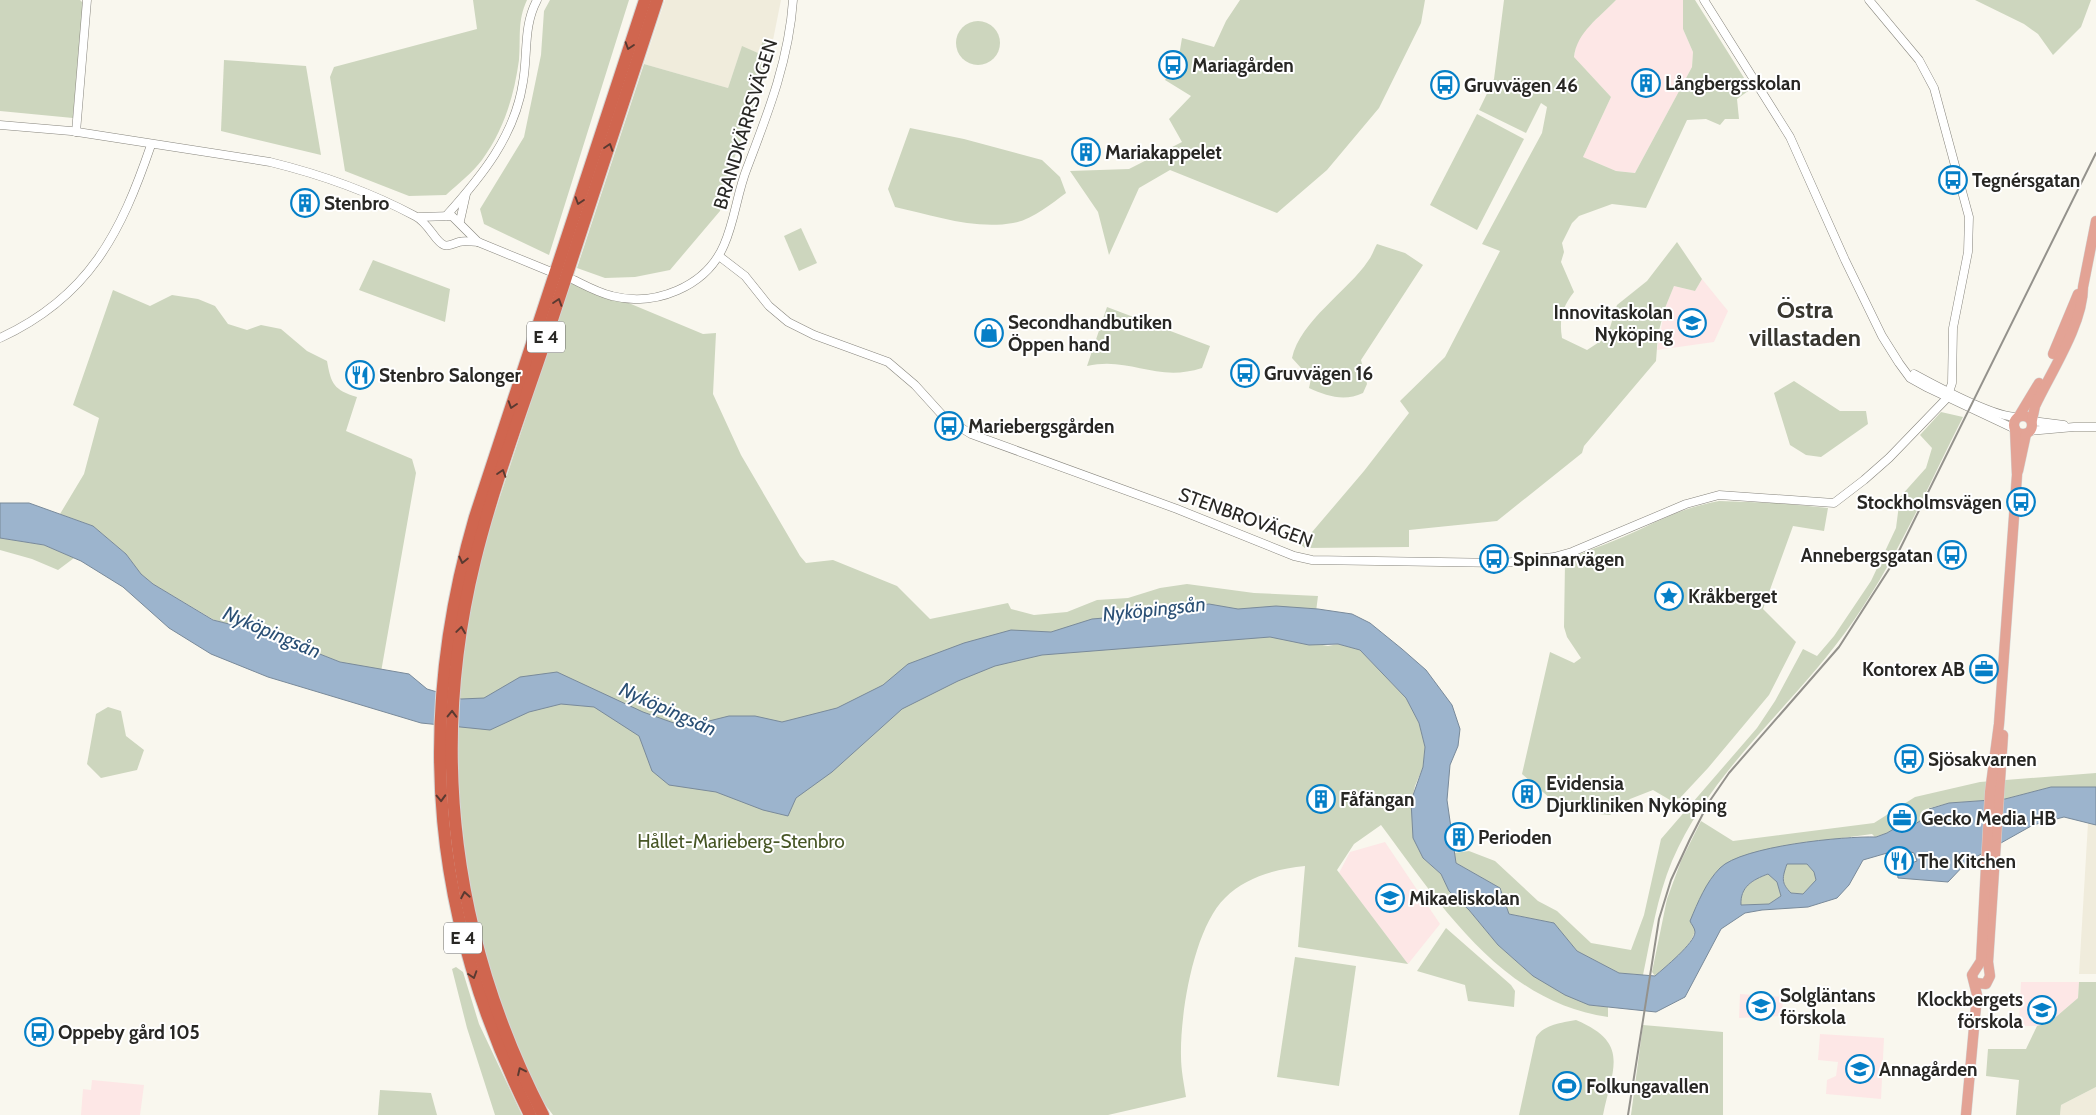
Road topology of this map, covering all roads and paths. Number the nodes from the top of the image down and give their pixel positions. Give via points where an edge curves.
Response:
1 (87, 0) edge
2 (537, 0) edge
3 (644, 0) edge
4 (657, 0) edge
5 (793, 0) edge
6 (1704, 0) edge
7 (1870, 0) edge
8 (0, 125) edge
9 (76, 132) junction
10 (152, 145) junction
11 (468, 190) junction
12 (417, 217) junction
13 (443, 217) junction
14 (2096, 221) edge
15 (461, 225) junction
16 (433, 233) junction
17 (458, 242) junction
18 (478, 242) junction
19 (719, 256) junction
20 (549, 271) dead end
21 (574, 280) dead end
22 (2083, 287) junction
23 (0, 338) edge
24 (1949, 395) junction
25 (2019, 416) junction
26 (2030, 427) junction
27 (2096, 427) edge
28 (2015, 429) junction
29 (2017, 475) junction
30 (449, 678) junction
31 (446, 750) junction
32 (1983, 969) junction
33 (1980, 984) junction
34 (530, 1115) edge
35 (543, 1115) edge
36 (1966, 1115) edge
37 (1972, 1115) edge

1 - 9 street
2 - 11 street via 528,21 523,82 513,120 496,155
3 -> 30 highway, E 4 via 463,558 450,622
30 -> 4 highway, E 4 via 486,521
5 - 19 street, BRANDKÄRRSVÄGEN via 783,68
6 - 24 street via 1790,137 1882,336 1905,371
7 - 24 street via 1919,60 1934,88 1969,217 1968,252 1953,328
8 - 9 street
9 - 10 street
10 - 12 street via 295,168
10 - 23 street via 114,234 89,272 57,304 29,324
11 - 13 street
11 - 15 street via 461,209
12 - 13 street
12 - 16 street
13 - 15 street via 452,216
13 - 16 street via 434,225
14 - 22 main road
15 - 17 street
15 - 18 street
16 - 17 street via 443,244
17 - 18 street
18 - 20 street
19 - 21 street via 691,283 659,297 631,299 611,296
19 - 24 street, STENBROVÄGEN via 745,276 769,306 788,322 814,336 888,362 915,384 944,417 971,434 1312,560 1513,562 1572,552 1686,504 1719,495 1834,503 1889,458
22 - 25 main road via 2039,383
22 - 26 main road via 2077,317 2035,406
24 - 25 street via 2010,417
24 - 28 street
25 - 26 main road via 2025,415
25 - 28 main road via 2014,423
26 - 27 street
26 - 28 main road via 2020,433
26 - 29 main road
28 - 29 main road
29 - 32 main road via 2004,659 2004,724 1995,792
30 - 31 highway, E 4
31 -> 34 highway, E 4 via 440,804 450,878 469,963 506,1066
35 -> 31 highway, E 4 via 504,1031 470,922
32 - 33 main road via 1990,979
32 - 33 main road via 1972,974
33 - 36 main road
33 - 37 main road

